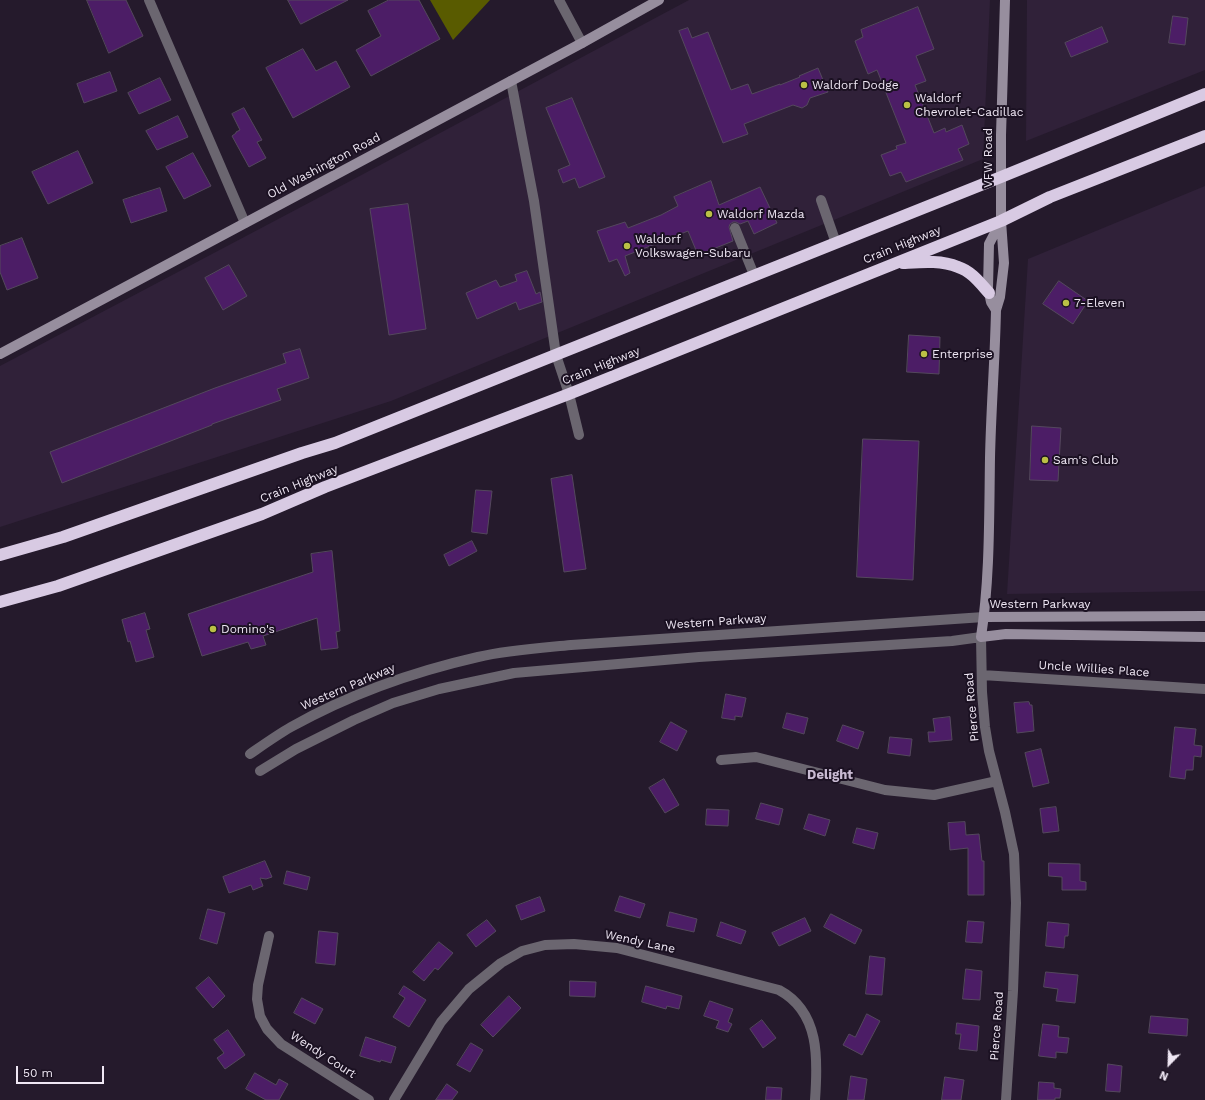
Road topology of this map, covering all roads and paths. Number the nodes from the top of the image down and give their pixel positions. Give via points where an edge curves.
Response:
1 (149, 0) edge
2 (559, 0) edge
3 (659, 0) edge
4 (1005, 0) edge
5 (582, 43) junction
6 (511, 81) junction
7 (1205, 94) edge
8 (1205, 136) edge
9 (1001, 177) junction
10 (821, 200) dead end
11 (1001, 221) junction
12 (245, 223) junction
13 (735, 228) dead end
14 (836, 243) junction
15 (894, 264) junction
16 (754, 275) junction
17 (989, 292) junction
18 (996, 310) junction
19 (0, 354) edge
20 (556, 355) junction
21 (569, 394) junction
22 (579, 435) dead end
23 (0, 555) edge
24 (0, 602) edge
25 (1205, 616) edge
26 (984, 617) junction
27 (1205, 636) edge
28 (981, 637) junction
29 (982, 675) junction
30 (1205, 689) edge
31 (250, 754) dead end
32 (721, 760) dead end
33 (260, 771) dead end
34 (997, 781) junction
35 (269, 936) dead end
36 (369, 1100) edge
37 (394, 1100) edge
38 (815, 1100) edge
39 (1006, 1100) edge

1 - 12 street
2 - 5 street
3 - 5 main road, Old Washington Road
4 - 9 main road, VFW Road
5 - 6 main road, Old Washington Road
6 - 12 main road, Old Washington Road
6 - 20 street via 534,201
7 - 9 highway, Crain Highway
8 - 11 highway, Crain Highway via 1050,197
9 - 11 main road, VFW Road
9 - 14 highway, Crain Highway
10 - 14 street
11 - 15 highway, Crain Highway
11 - 17 main road, Pierce Road via 989,244
11 - 18 main road, Pierce Road via 1004,263
12 - 19 main road, Old Washington Road
13 - 16 street
14 - 16 highway, Crain Highway
15 - 17 highway via 932,262 959,267
15 - 21 highway, Crain Highway
16 - 20 highway, Crain Highway
17 - 18 main road, Pierce Road via 990,302
18 - 26 main road, Pierce Road
20 - 21 street
20 - 23 highway, Crain Highway via 335,443 63,537
21 - 22 street
21 - 24 highway, Crain Highway via 325,487 262,514 58,586
25 - 26 main road, Western Parkway
26 - 28 main road, Pierce Road
26 - 31 street, Western Parkway via 571,645 479,657 379,686 290,728
27 - 28 main road via 1006,634
28 - 29 street, Pierce Road
28 - 33 street via 514,673 439,688 393,703 296,749
29 - 30 street, Uncle Willies Place
29 - 34 street, Pierce Road via 985,727
32 - 34 street via 756,757 885,790 934,795
34 - 39 street, Pierce Road via 1014,854 1016,903
35 - 36 street, Wendy Court via 257,999 260,1016 267,1029 281,1044
37 - 38 street, Wendy Lane via 441,1022 469,989 501,963 522,951 545,945 574,944 617,948 786,993 808,1018 811,1028 817,1079

